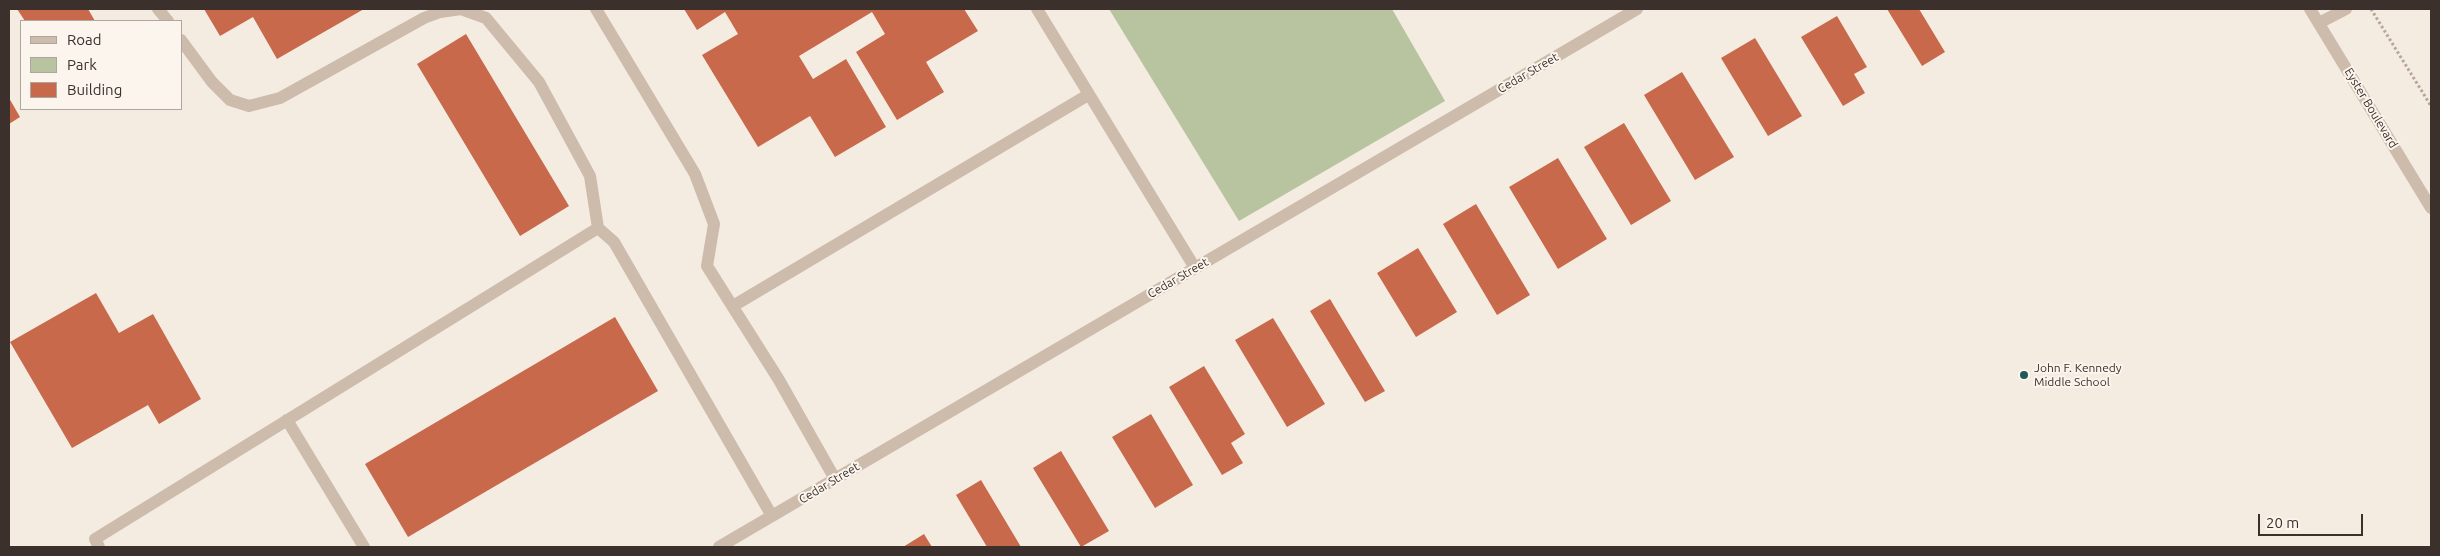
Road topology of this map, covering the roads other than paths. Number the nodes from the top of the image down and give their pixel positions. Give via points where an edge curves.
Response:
1 (158, 9) edge
2 (596, 9) edge
3 (1037, 9) edge
4 (1637, 9) edge
5 (2310, 9) edge
6 (2346, 9) edge
7 (167, 20) edge
8 (2319, 23) junction
9 (182, 41) edge
10 (1088, 95) junction
11 (2431, 208) edge
12 (598, 228) junction
13 (1194, 268) junction
14 (733, 306) junction
15 (287, 420) junction
16 (835, 479) junction
17 (772, 516) junction
18 (99, 547) edge
19 (364, 547) edge
20 (719, 547) edge

1 - 7 street
2 - 14 street via 696,174 714,224 707,266
3 - 10 street
4 - 13 street, Cedar Street
5 - 8 street, Eyster Boulevard
6 - 8 street
8 - 11 street, Eyster Boulevard
9 - 12 street via 212,82 230,100 249,106 280,98 440,12 460,9 486,18 539,82 590,176
10 - 13 street
10 - 14 street
12 - 15 street
12 - 17 street via 614,242
13 - 16 street, Cedar Street
14 - 16 street
15 - 18 street via 95,539
15 - 19 street
16 - 17 street, Cedar Street
17 - 20 street, Cedar Street

